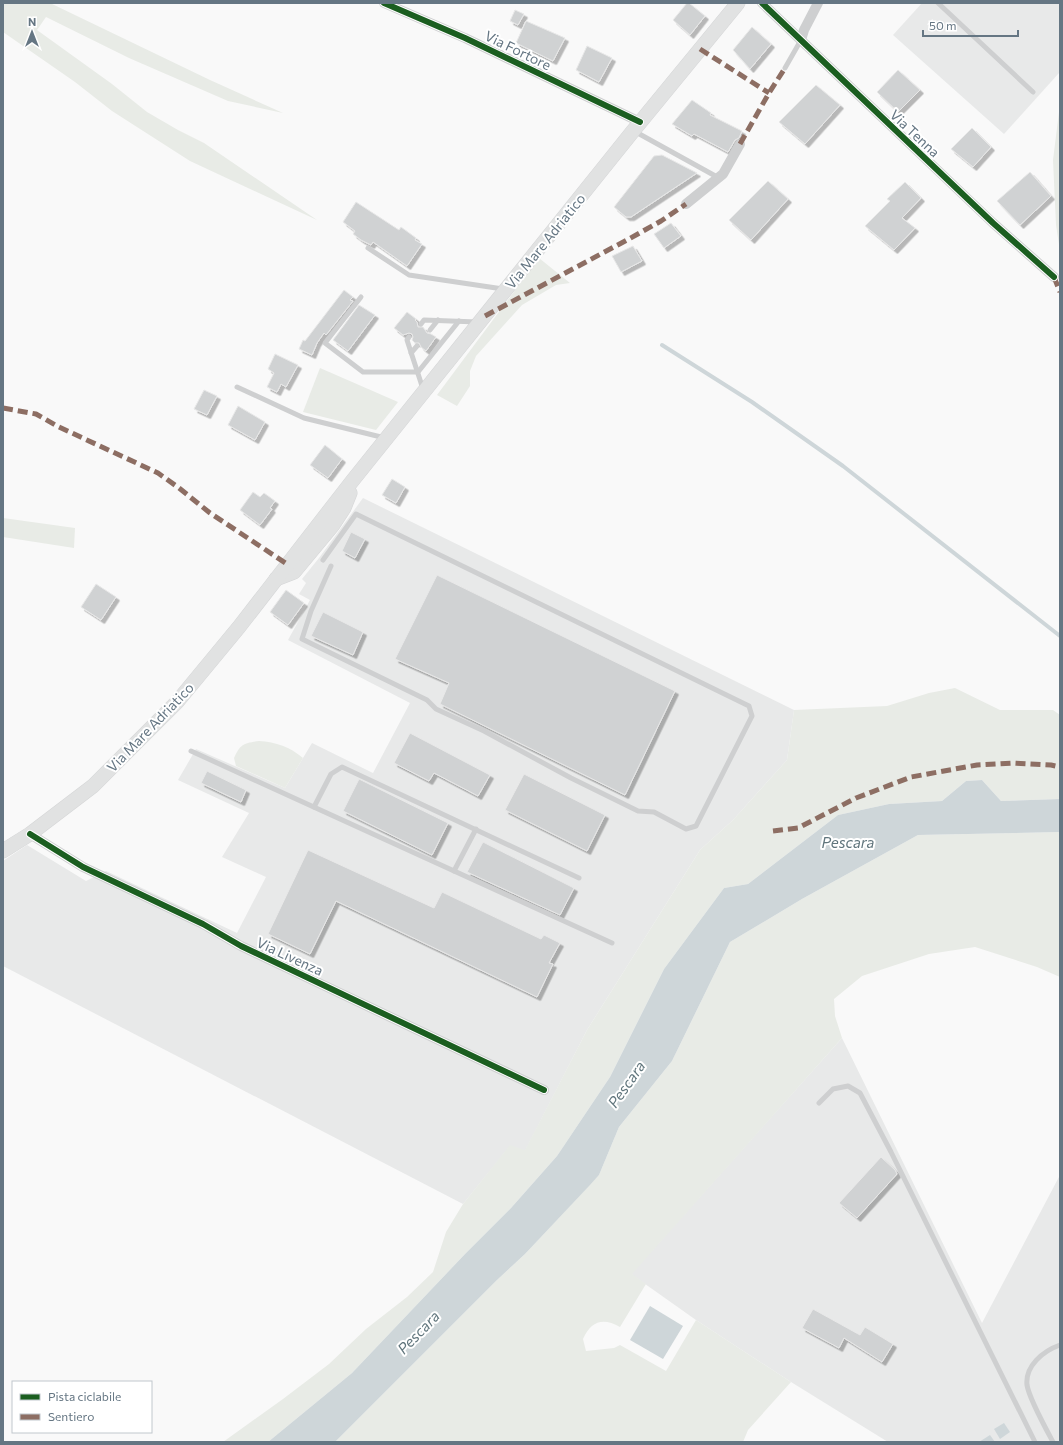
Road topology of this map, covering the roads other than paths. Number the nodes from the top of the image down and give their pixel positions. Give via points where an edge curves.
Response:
1 (384, 3) edge
2 (738, 3) edge
3 (762, 3) edge
4 (818, 3) edge
5 (938, 3) edge
6 (801, 40) junction
7 (785, 68) dead end
8 (1033, 92) dead end
9 (636, 126) junction
10 (740, 144) dead end
11 (719, 178) junction
12 (686, 204) dead end
13 (368, 248) dead end
14 (1054, 277) dead end
15 (506, 290) junction
16 (361, 297) dead end
17 (438, 320) junction
18 (459, 321) junction
19 (480, 322) junction
20 (421, 324) dead end
21 (430, 330) dead end
22 (409, 337) dead end
23 (417, 346) dead end
24 (412, 354) junction
25 (418, 372) junction
26 (237, 387) dead end
27 (424, 392) junction
28 (386, 438) junction
29 (353, 480) junction
30 (350, 511) junction
31 (307, 549) junction
32 (323, 560) dead end
33 (331, 566) dead end
34 (190, 751) dead end
35 (314, 807) junction
36 (476, 829) junction
37 (30, 834) junction
38 (3, 851) edge
39 (454, 871) junction
40 (579, 878) dead end
41 (612, 943) dead end
42 (544, 1090) dead end
43 (819, 1103) dead end
44 (1060, 1345) edge
45 (1036, 1442) edge
46 (1053, 1442) edge

1 - 9 street, Via Fortore via 465,38
2 - 9 main road, Via Mare Adriatico
3 - 6 street, Via Tenna
4 - 6 street
5 - 8 lane
6 - 7 lane
6 - 14 street, Via Tenna via 988,218
9 - 11 lane
9 - 15 main road, Via Mare Adriatico
10 - 11 street
11 - 12 street
13 - 15 lane via 409,275
15 - 19 main road, Via Mare Adriatico
16 - 25 lane via 324,343 363,372
17 - 18 lane
17 - 20 lane via 424,320
17 - 21 lane
18 - 19 lane
18 - 25 lane
19 - 27 main road, Via Mare Adriatico
22 - 24 lane via 407,340
23 - 24 lane
24 - 25 lane
25 - 27 lane
26 - 28 lane via 304,418
27 - 28 main road, Via Mare Adriatico
28 - 29 main road, Via Mare Adriatico
29 - 30 main road, Via Mare Adriatico via 349,497
29 - 31 main road, Via Mare Adriatico
30 - 31 main road, Via Mare Adriatico
30 - 32 lane
30 - 33 lane via 749,706 752,716 696,826 686,829 654,812 638,811 436,709 427,700 302,639
31 - 37 main road, Via Mare Adriatico via 294,572 276,579 177,702 93,786
34 - 35 lane
35 - 36 lane via 331,774 342,768
35 - 39 lane
36 - 39 lane
36 - 40 lane
37 - 38 main road, Via Mare Adriatico
37 - 42 street, Via Livenza via 83,867 203,924 241,946
39 - 41 lane
43 - 45 lane via 833,1089 848,1086 860,1093
44 - 46 lane via 1041,1356 1032,1365 1027,1386

